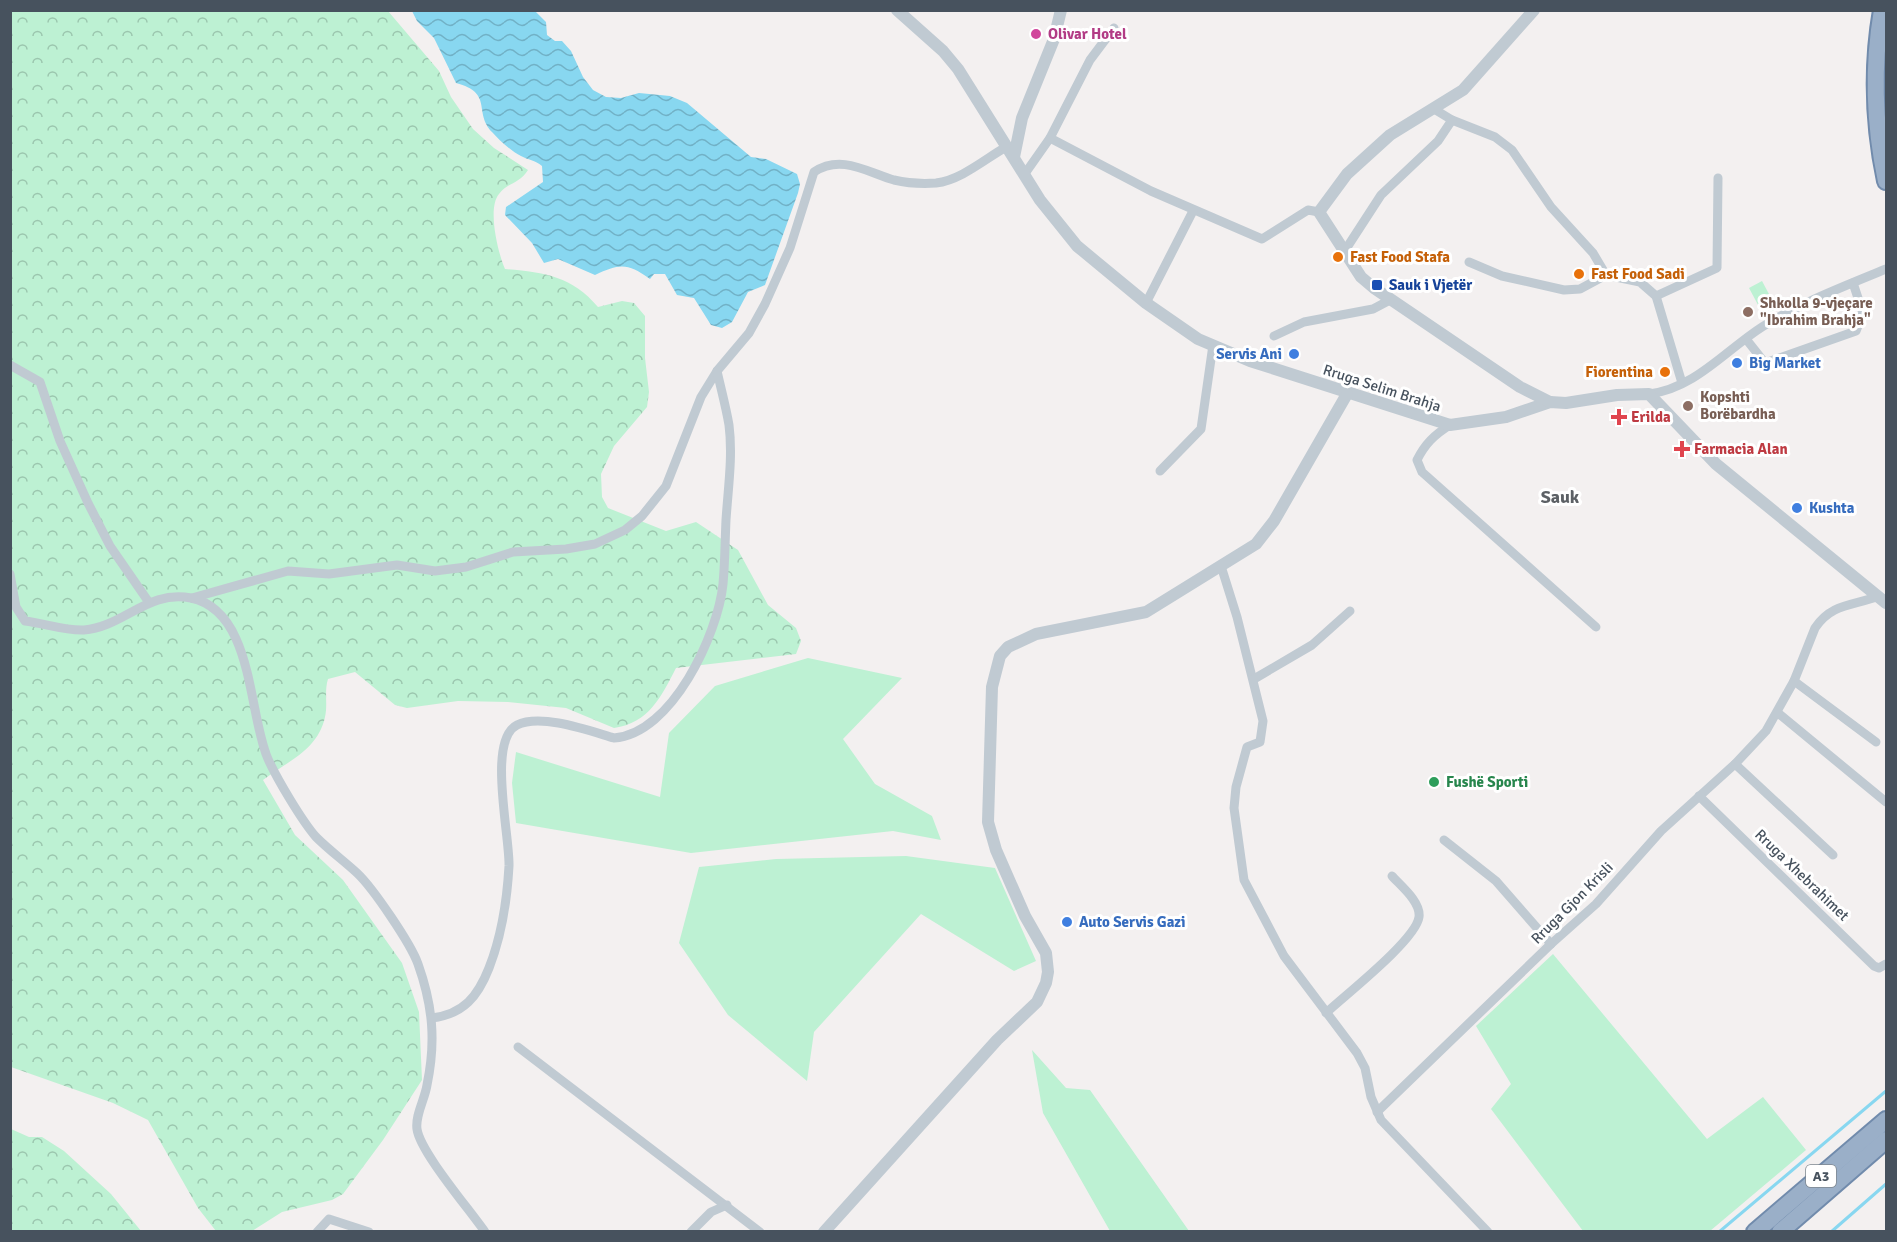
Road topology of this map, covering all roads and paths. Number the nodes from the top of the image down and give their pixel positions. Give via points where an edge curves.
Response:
1 (1061, 10) edge
2 (1534, 10) edge
3 (1882, 10) edge
4 (897, 11) edge
5 (1114, 28) dead end
6 (1434, 109) junction
7 (1452, 120) junction
8 (1050, 138) junction
9 (1010, 152) junction
10 (1024, 175) junction
11 (1718, 178) dead end
12 (1887, 181) edge
13 (1192, 210) junction
14 (1319, 212) junction
15 (1344, 252) junction
16 (1469, 262) dead end
17 (1887, 268) edge
18 (1606, 275) junction
19 (1853, 283) junction
20 (1656, 297) junction
21 (1390, 300) junction
22 (1146, 303) junction
23 (1274, 336) dead end
24 (1746, 339) junction
25 (1213, 345) junction
26 (10, 366) edge
27 (717, 371) junction
28 (1682, 382) junction
29 (1347, 394) junction
30 (1649, 394) junction
31 (1550, 402) junction
32 (1450, 425) junction
33 (1160, 471) dead end
34 (1221, 566) junction
35 (10, 574) edge
36 (192, 598) junction
37 (1883, 600) edge
38 (148, 601) junction
39 (1350, 610) dead end
40 (1596, 627) dead end
41 (1254, 679) junction
42 (1794, 681) junction
43 (1778, 713) junction
44 (1876, 742) dead end
45 (1736, 764) junction
46 (1699, 796) junction
47 (1887, 802) edge
48 (1444, 840) dead end
49 (1833, 855) dead end
50 (1392, 876) dead end
51 (1551, 944) junction
52 (1887, 964) edge
53 (1326, 1013) junction
54 (432, 1018) junction
55 (518, 1047) dead end
56 (1377, 1112) junction
57 (1887, 1120) edge
58 (1887, 1140) edge
59 (1879, 1150) edge
60 (727, 1205) junction
61 (317, 1232) edge
62 (369, 1232) edge
63 (485, 1232) edge
64 (691, 1232) edge
65 (760, 1232) edge
66 (824, 1232) edge
67 (1488, 1232) edge
68 (1755, 1232) edge
69 (1780, 1232) edge

1 - 9 street via 1054,39
2 - 6 street via 1462,90
3 - 12 highway via 1875,87
4 - 9 street, Rruga Selim Brahja via 958,69
5 - 8 street via 1090,60
6 - 7 street
6 - 14 street via 1401,126 1372,151 1347,174
7 - 15 street via 1438,141 1381,195
7 - 18 street via 1495,137 1512,150 1551,207 1593,253
8 - 10 street
8 - 13 street
9 - 10 street, Rruga Selim Brahja
9 - 27 street via 937,183 895,180 842,164 825,165 814,172 790,248 765,304 749,333
10 - 22 street, Rruga Selim Brahja via 1077,246
11 - 20 street via 1717,268
13 - 14 street via 1262,239 1308,210
13 - 22 street
14 - 15 street
15 - 21 street via 1361,277
16 - 18 street via 1502,276 1564,290 1580,289
17 - 19 street
18 - 20 street via 1640,282
19 - 24 street via 1761,327
19 - 24 street via 1863,313 1856,332 1765,363
20 - 28 street
21 - 23 street via 1373,309 1304,322
21 - 31 street via 1520,387
22 - 25 street, Rruga Selim Brahja
24 - 28 street via 1710,367
25 - 29 street, Rruga Selim Brahja
25 - 33 street via 1201,429
26 - 38 street via 40,382 60,441 88,503 110,546
27 - 36 street via 691,418 666,486 625,530 595,544 513,552 466,567 435,571 397,565 329,574 288,571
27 - 54 street via 729,426 729,478 723,584 702,651 671,706 657,719 623,738 562,723 526,722 508,734 501,771 509,864 498,944 474,999 446,1016
28 - 30 street
29 - 32 street, Rruga Selim Brahja
29 - 34 street via 1268,532
30 - 31 street, Rruga Selim Brahja
30 - 37 street via 1716,464
31 - 32 street, Rruga Selim Brahja via 1506,417
32 - 40 street via 1431,437 1421,453 1417,460 1422,472
34 - 41 street
34 - 66 street via 1146,612 1036,634 1015,643 1000,656 992,687 987,822 1025,916 1046,953 1048,972 1043,992
35 - 38 street via 16,607 25,621 84,630 128,614
36 - 38 street
36 - 54 street via 224,619 238,642 269,760 315,836 360,875 411,949
37 - 42 street, Rruga Gjon Krisli via 1832,610 1822,617
39 - 41 street via 1312,645
41 - 53 street via 1263,736 1260,742 1246,747 1234,808 1244,880 1284,956
42 - 43 street, Rruga Gjon Krisli
42 - 44 street
43 - 45 street, Rruga Gjon Krisli
43 - 47 street
45 - 46 street, Rruga Gjon Krisli
45 - 49 street
46 - 51 street, Rruga Gjon Krisli via 1661,831 1596,904
46 - 52 street, Rruga Xhebrahimet via 1874,966
48 - 51 street via 1496,881
50 - 53 street via 1417,906 1416,924 1400,946
51 - 56 street, Rruga Gjon Krisli
53 - 56 street via 1365,1068
54 - 63 street via 434,1048 417,1131
55 - 60 street
56 - 67 street via 1387,1128
57 - 68 highway, A3
58 - 59 highway, A3
59 - 69 highway, A3
60 - 64 street via 711,1212
60 - 65 street
61 - 62 street via 329,1219

